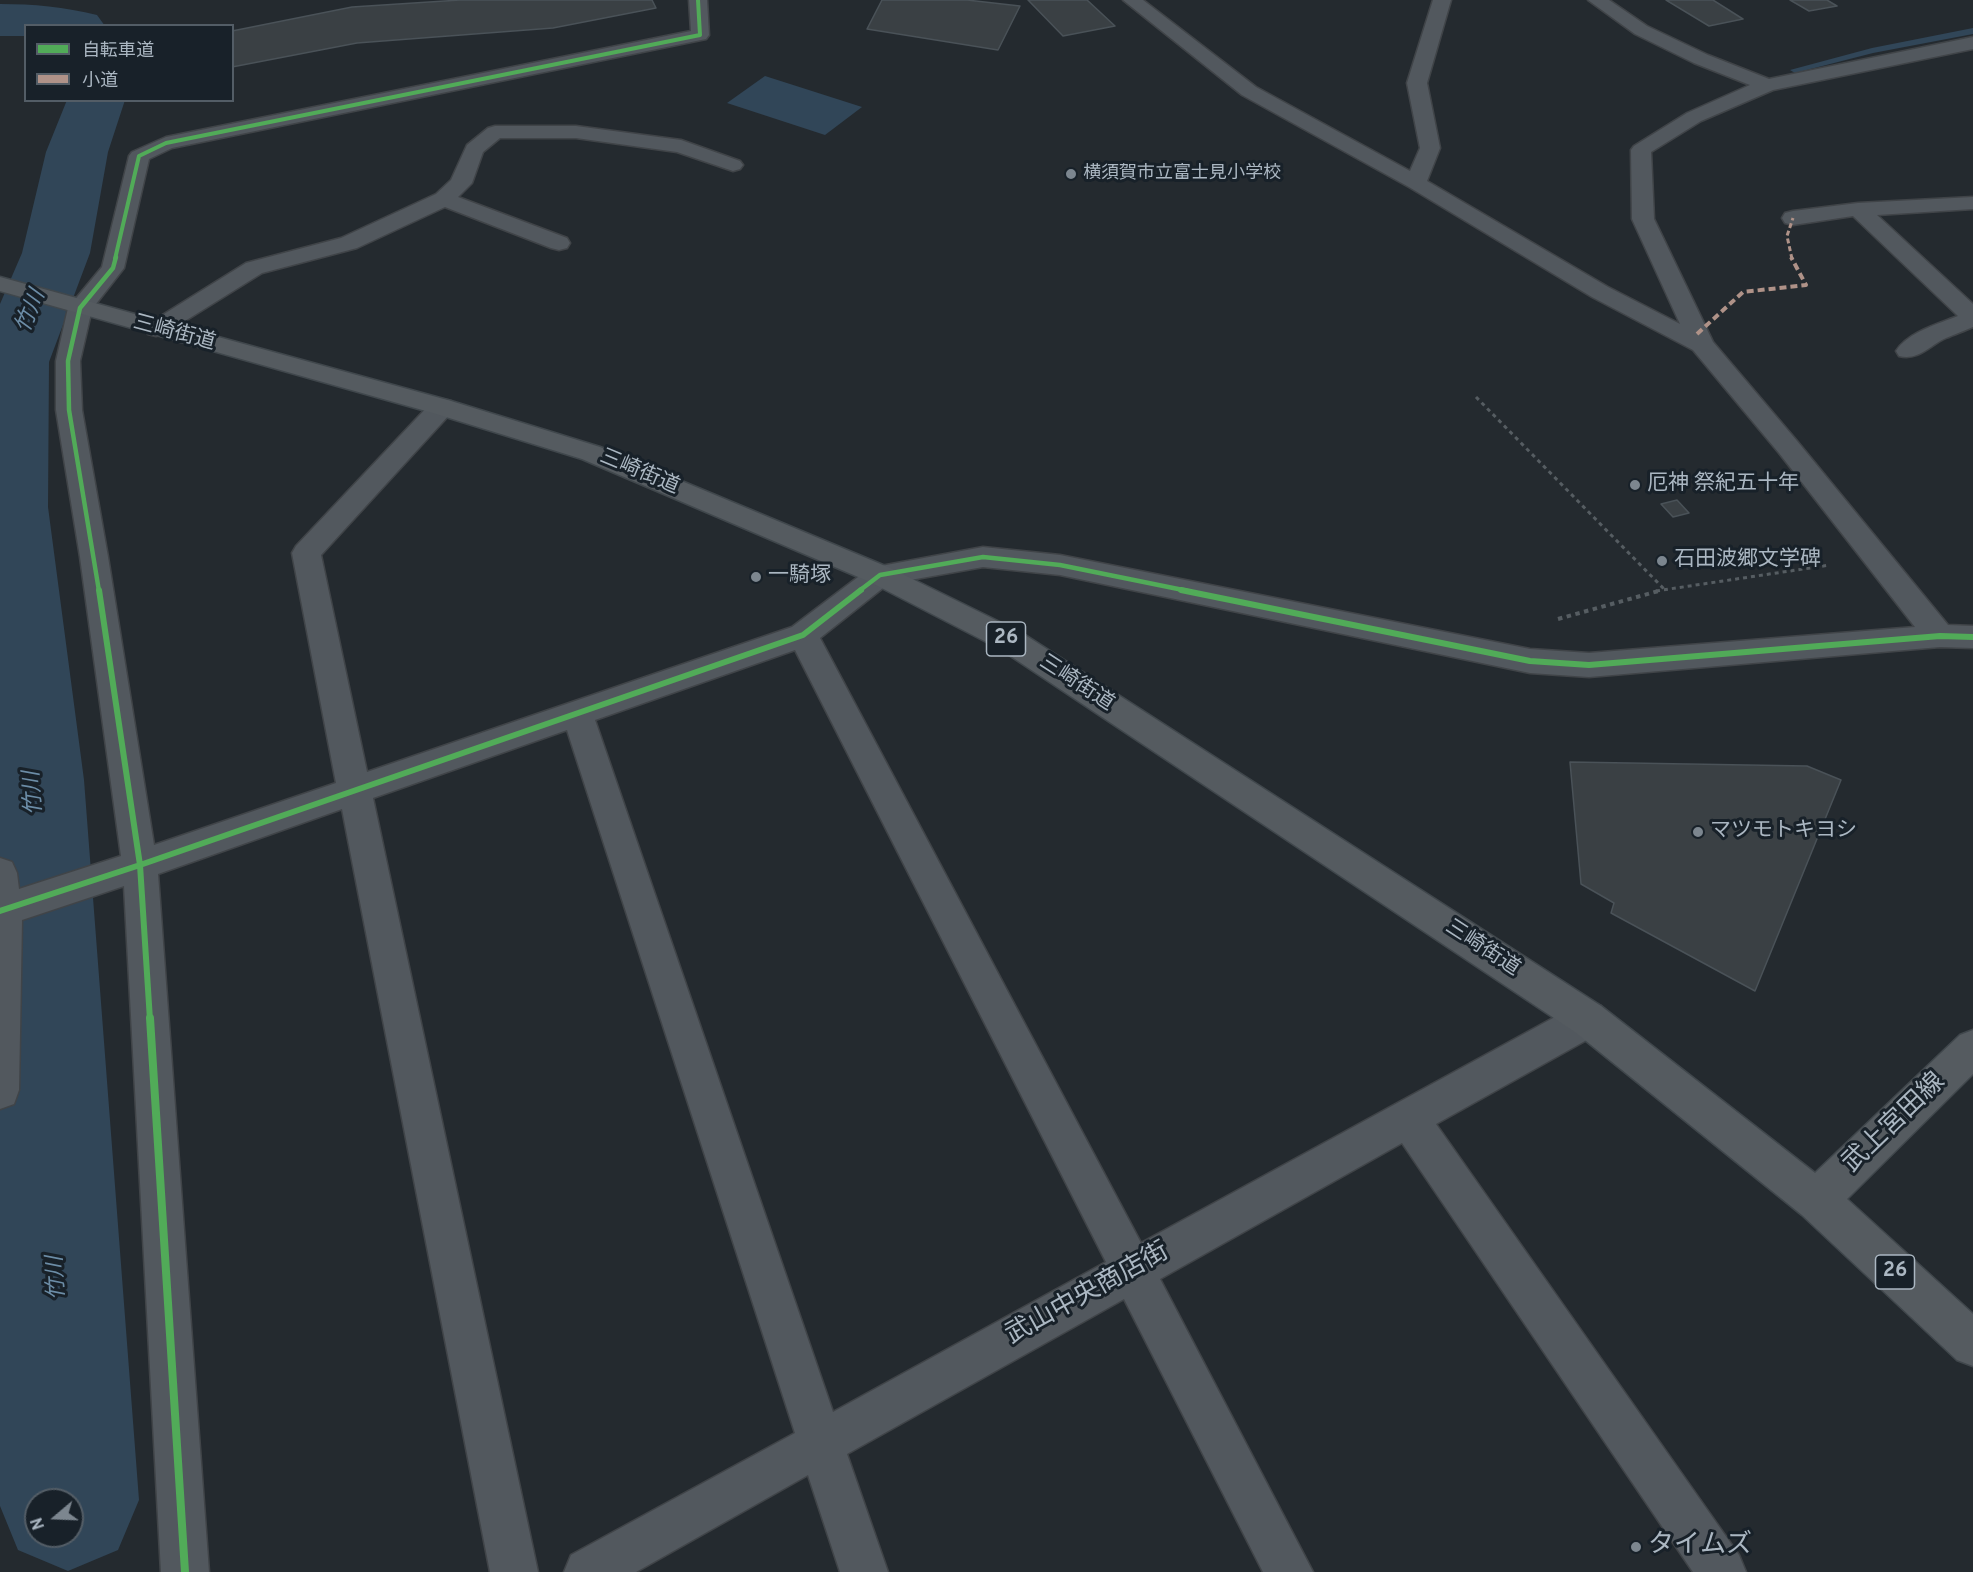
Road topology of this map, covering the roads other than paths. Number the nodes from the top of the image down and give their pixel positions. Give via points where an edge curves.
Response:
1 (698, 0) edge
2 (1132, 0) edge
3 (1442, 0) edge
4 (1597, 0) edge
5 (1973, 43) edge
6 (1767, 85) junction
7 (733, 165) dead end
8 (1416, 183) junction
9 (444, 199) junction
10 (1973, 203) edge
11 (1858, 209) junction
12 (1793, 218) dead end
13 (559, 243) dead end
14 (5, 286) edge
15 (80, 308) junction
16 (1973, 318) edge
17 (156, 329) junction
18 (1702, 345) junction
19 (1908, 351) dead end
20 (442, 407) junction
21 (880, 575) junction
22 (803, 635) junction
23 (1940, 636) junction
24 (1973, 637) edge
25 (577, 713) junction
26 (356, 791) junction
27 (140, 865) junction
28 (2, 898) edge
29 (1588, 1018) junction
30 (1973, 1048) edge
31 (0, 1090) edge
32 (1409, 1119) junction
33 (1817, 1200) junction
34 (1133, 1270) junction
35 (1973, 1344) edge
36 (821, 1443) junction
37 (185, 1572) edge
38 (514, 1572) edge
39 (588, 1572) edge
40 (864, 1572) edge
41 (1289, 1572) edge
42 (1722, 1572) edge

1 - 15 street via 700,34 166,143 139,156 113,268
2 - 8 street via 1249,91
3 - 8 street via 1417,83 1430,148
4 - 6 street via 1641,30
5 - 6 street
6 - 18 street via 1694,117 1641,150 1643,219
7 - 9 street via 681,146 576,132 495,132 474,149 461,183
8 - 18 street via 1600,292
9 - 13 street
9 - 17 street via 349,243 254,268
10 - 11 street
11 - 12 street
11 - 16 street
14 - 15 main road, 三崎街道 / 26
15 - 17 main road, 三崎街道 / 26
15 - 27 street via 68,361 69,410
16 - 19 street via 1936,333
17 - 20 main road, 三崎街道 / 26
18 - 23 street
20 - 21 main road, 三崎街道 / 26 via 591,453
20 - 26 street via 306,553
21 - 22 street
21 - 23 street via 983,557 1060,565 1530,661 1589,665
21 - 29 main road, 三崎街道 / 26 via 1011,642
22 - 25 street
22 - 34 street
23 - 24 street
25 - 26 street
25 - 36 street
26 - 27 street
26 - 38 street
27 - 28 street
27 - 37 street
28 - 31 street
29 - 32 street, 武山中央商店街
29 - 33 main road, 三崎街道 / 26
30 - 33 main road, 武上宮田線
32 - 34 street, 武山中央商店街
32 - 42 street
33 - 35 main road, 三崎街道 / 26
34 - 36 street, 武山中央商店街
34 - 41 street
36 - 39 street, 武山中央商店街
36 - 40 street

